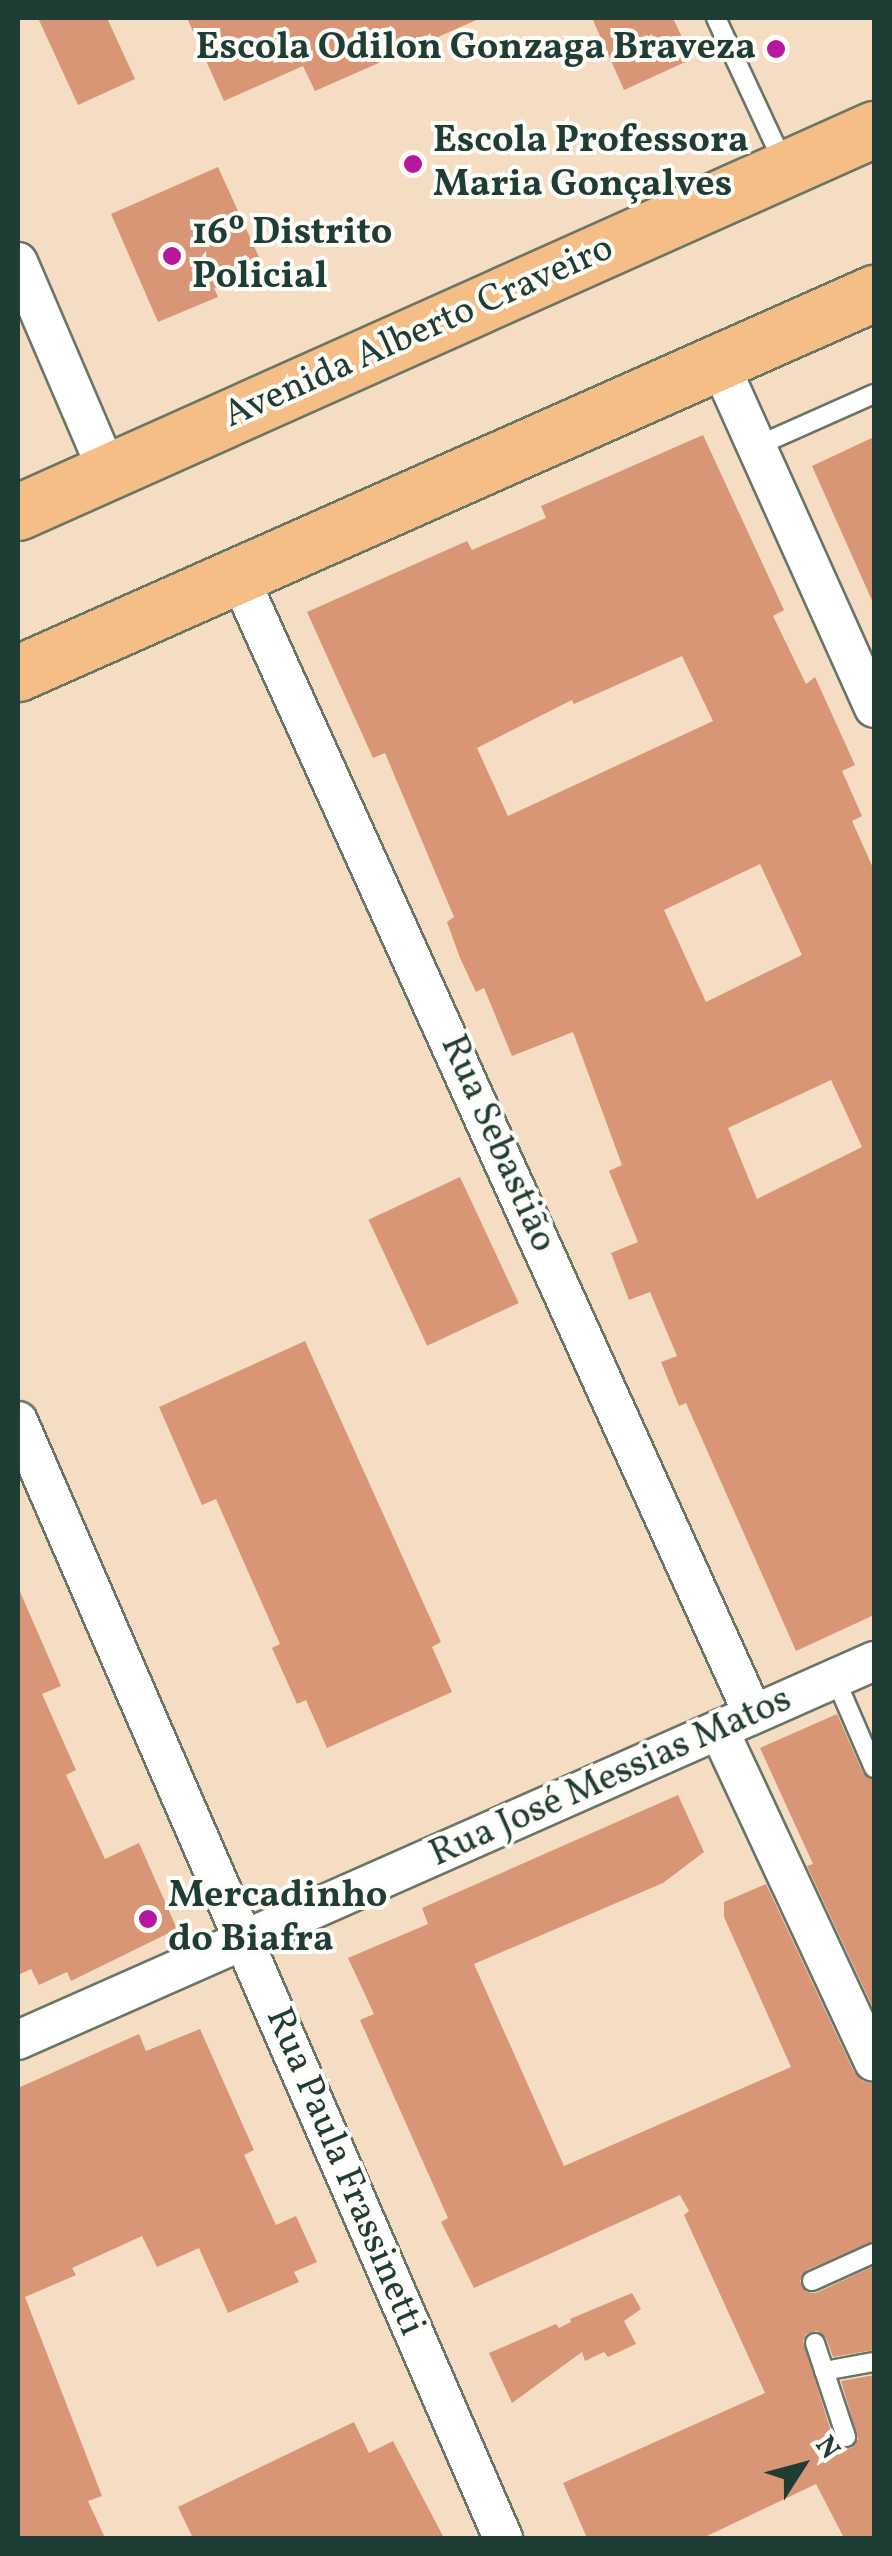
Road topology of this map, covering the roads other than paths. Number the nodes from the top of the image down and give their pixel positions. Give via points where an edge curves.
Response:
1 (716, 18) edge
2 (874, 129) edge
3 (786, 169) junction
4 (18, 262) edge
5 (874, 293) edge
6 (719, 363) junction
7 (874, 394) edge
8 (757, 446) junction
9 (108, 472) junction
10 (18, 512) edge
11 (238, 575) junction
12 (18, 673) edge
13 (874, 708) edge
14 (18, 1421) edge
15 (874, 1661) edge
16 (835, 1678) junction
17 (736, 1722) junction
18 (874, 1768) edge
19 (242, 1941) junction
20 (18, 2040) edge
21 (874, 2062) edge
22 (874, 2254) edge
23 (812, 2281) dead end
24 (815, 2342) dead end
25 (874, 2362) edge
26 (824, 2372) junction
27 (846, 2437) dead end
28 (503, 2538) edge

1 - 3 lane
2 - 3 main road, Avenida Alberto Craveiro
3 - 9 main road, Avenida Alberto Craveiro
4 - 9 street
5 - 6 main road
6 - 8 street
6 - 11 main road
7 - 8 lane
8 - 13 street via 855,649
9 - 10 main road, Avenida Alberto Craveiro
11 - 12 main road
11 - 17 street, Rua Sebastião
14 - 19 street, Rua Paula Frassinetti
15 - 16 street, Rua José Messias Matos
16 - 17 street, Rua José Messias Matos
16 - 18 lane
17 - 19 street, Rua José Messias Matos
17 - 21 street, Rua Sebastião
19 - 20 street, Rua José Messias Matos
19 - 28 street, Rua Paula Frassinetti
22 - 23 lane
24 - 26 lane
25 - 26 lane
26 - 27 lane

